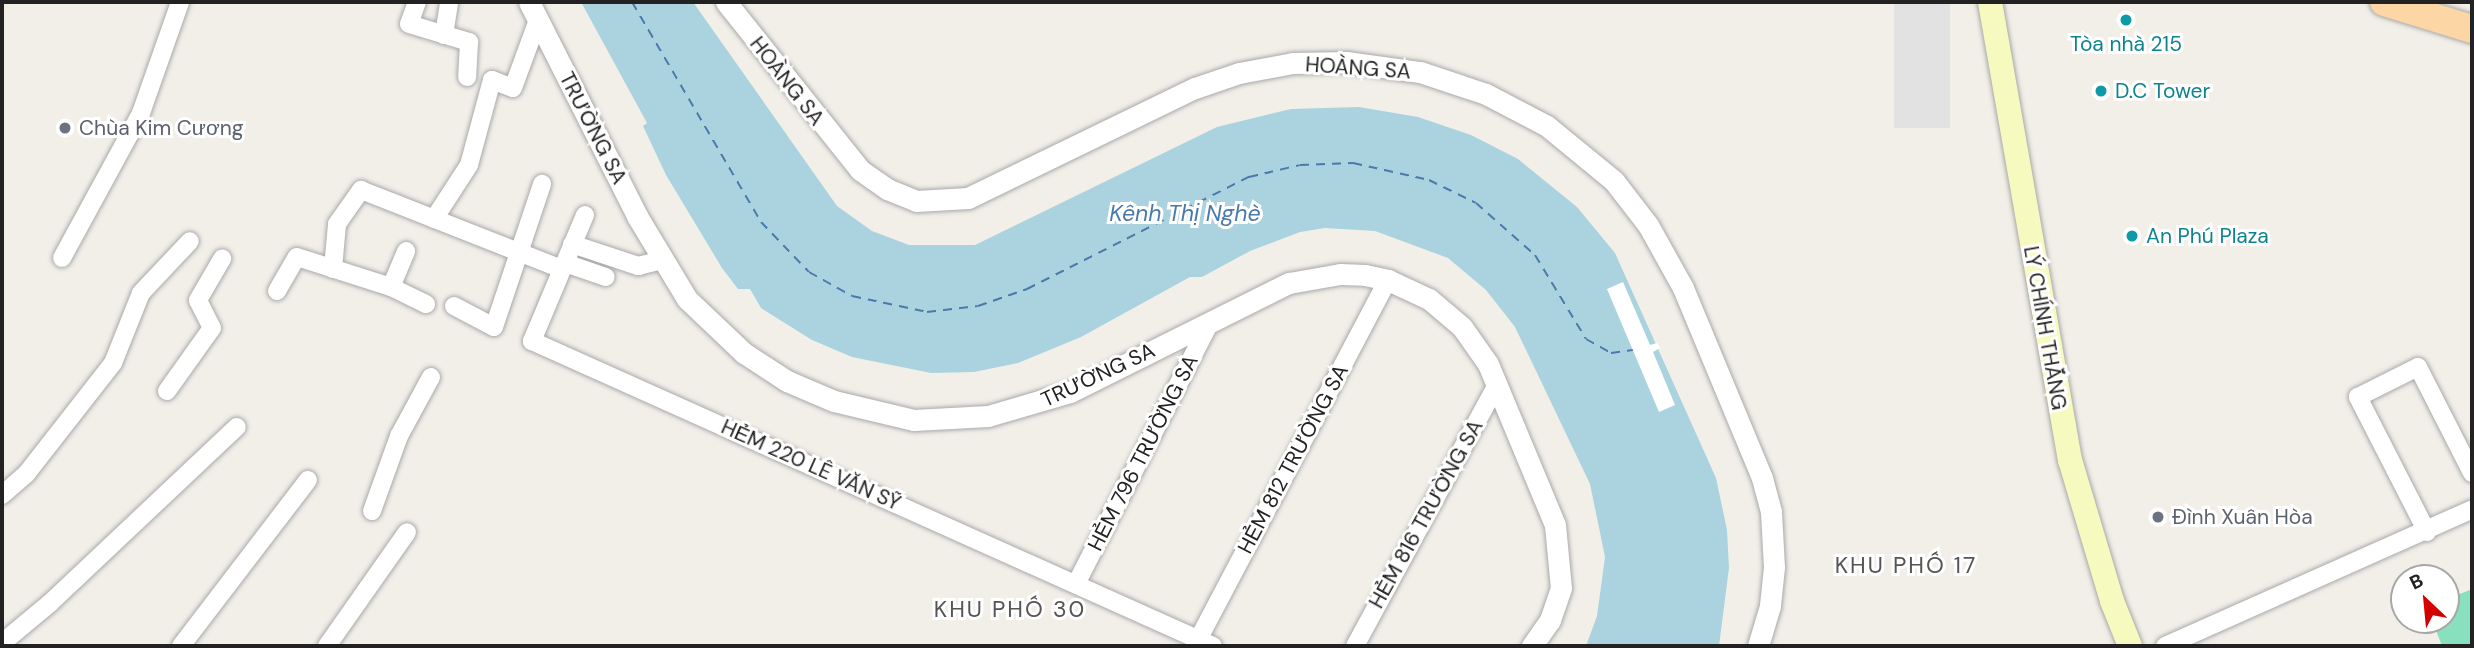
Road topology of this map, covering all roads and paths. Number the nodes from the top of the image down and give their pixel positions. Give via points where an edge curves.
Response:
1 (180, 2) edge
2 (417, 2) edge
3 (449, 2) edge
4 (726, 2) edge
5 (1990, 2) edge
6 (2384, 2) edge
7 (533, 11) edge
8 (2472, 29) edge
9 (444, 35) junction
10 (467, 77) dead end
11 (542, 184) dead end
12 (584, 215) dead end
13 (434, 219) junction
14 (190, 241) dead end
15 (572, 244) junction
16 (406, 251) dead end
17 (522, 253) junction
18 (62, 258) dead end
19 (222, 259) dead end
20 (662, 260) junction
21 (564, 266) junction
22 (333, 269) junction
23 (606, 277) dead end
24 (1388, 280) junction
25 (391, 287) junction
26 (277, 290) dead end
27 (426, 304) dead end
28 (454, 306) dead end
29 (1210, 322) junction
30 (430, 377) dead end
31 (1498, 383) junction
32 (167, 391) dead end
33 (237, 427) dead end
34 (2472, 473) edge
35 (308, 480) dead end
36 (2, 495) edge
37 (2472, 509) edge
38 (372, 511) dead end
39 (407, 532) dead end
40 (2427, 532) junction
41 (1076, 584) junction
42 (1206, 642) edge
43 (2, 643) edge
44 (181, 646) edge
45 (327, 646) edge
46 (1355, 646) edge
47 (1532, 646) edge
48 (1758, 646) edge
49 (2130, 646) edge
50 (2165, 646) edge

1 - 18 street via 141,113
2 - 9 street via 409,24
3 - 9 street
4 - 48 street, HOÀNG SA via 860,170 887,189 916,201 968,198 1195,88 1239,73 1293,64 1346,62 1420,72 1486,94 1538,120 1585,154 1637,209 1672,267 1710,351 1762,478 1770,512 1773,586
5 - 49 main road, LÝ CHÍNH THẮNG via 2070,460
6 - 8 main road
7 - 13 street via 513,88 492,80 469,166
7 - 20 street, TRƯỜNG SA
9 - 10 street via 469,42
11 - 17 street
12 - 15 street, HẺM 220 LÊ VĂN SỸ
13 - 17 street
13 - 22 street via 361,190 337,224
14 - 36 street via 141,293 113,363 36,462
15 - 20 street via 638,266
15 - 21 street, HẺM 220 LÊ VĂN SỸ
16 - 25 street
17 - 21 street
17 - 28 street via 494,327
19 - 32 street via 198,300 212,328
20 - 29 street, TRƯỜNG SA via 704,319 768,369 834,401 914,420 988,416 1043,402
21 - 23 street
21 - 41 street, HẺM 220 LÊ VĂN SỸ via 532,341
22 - 25 street
22 - 26 street via 297,257
24 - 29 street, TRƯỜNG SA via 1340,274 1301,280
24 - 31 street, TRƯỜNG SA via 1446,311 1477,346
24 - 42 street, HẺM 812 TRƯỜNG SA
25 - 27 street
29 - 41 street, HẺM 796 TRƯỜNG SA
30 - 38 street via 399,436
31 - 46 street, HẺM 816 TRƯỜNG SA
31 - 47 street, TRƯỜNG SA via 1540,482 1560,546 1557,605
33 - 43 street via 50,604
34 - 40 street via 2418,367 2358,397
35 - 44 street
37 - 40 street
39 - 45 street
40 - 50 street
41 - 42 street, HẺM 220 LÊ VĂN SỸ

